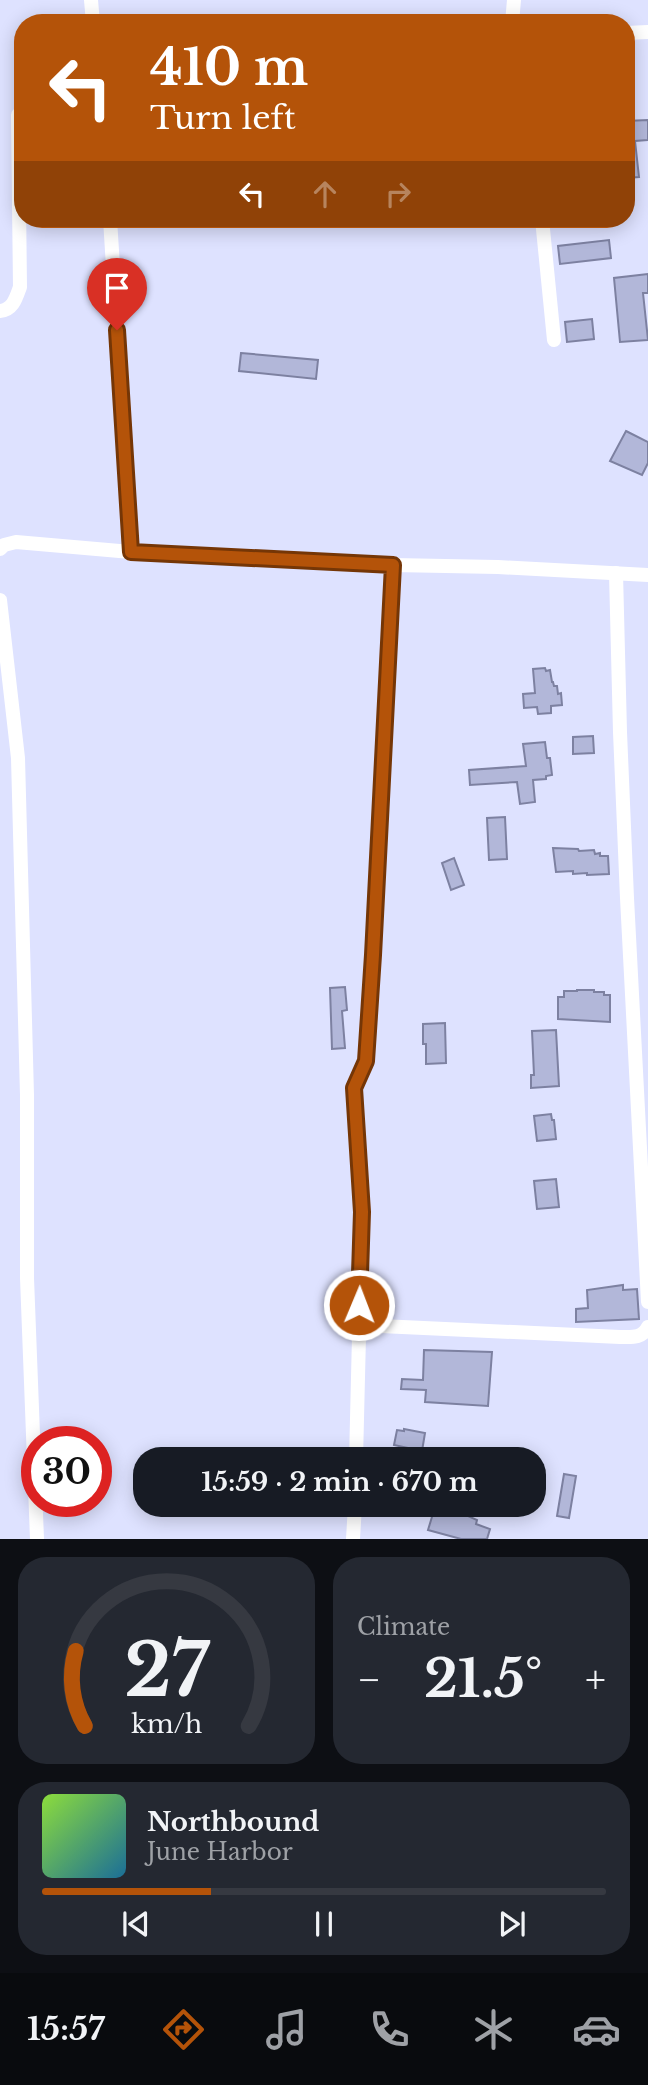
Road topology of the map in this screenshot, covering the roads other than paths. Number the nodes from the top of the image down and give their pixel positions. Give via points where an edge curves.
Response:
1 (19, 228) edge
2 (111, 228) edge
3 (542, 228) edge
4 (0, 311) edge
5 (554, 340) dead end
6 (0, 549) edge
7 (131, 552) junction
8 (393, 565) junction
9 (616, 573) junction
10 (648, 575) edge
11 (0, 600) edge
12 (1, 624) edge
13 (648, 1302) edge
14 (359, 1325) junction
15 (648, 1327) edge
16 (356, 1447) edge
17 (354, 1517) edge
18 (37, 1539) edge
19 (353, 1539) edge

1 - 4 street via 20,287 15,302
2 - 7 street
3 - 5 street
6 - 7 street via 16,542
7 - 8 street
8 - 9 street
8 - 14 street via 366,1061 354,1088 362,1212
9 - 10 street
9 - 13 street
11 - 12 street
12 - 18 street via 18,758 27,1278
14 - 15 street via 620,1337 639,1336
14 - 16 street
17 - 19 street

